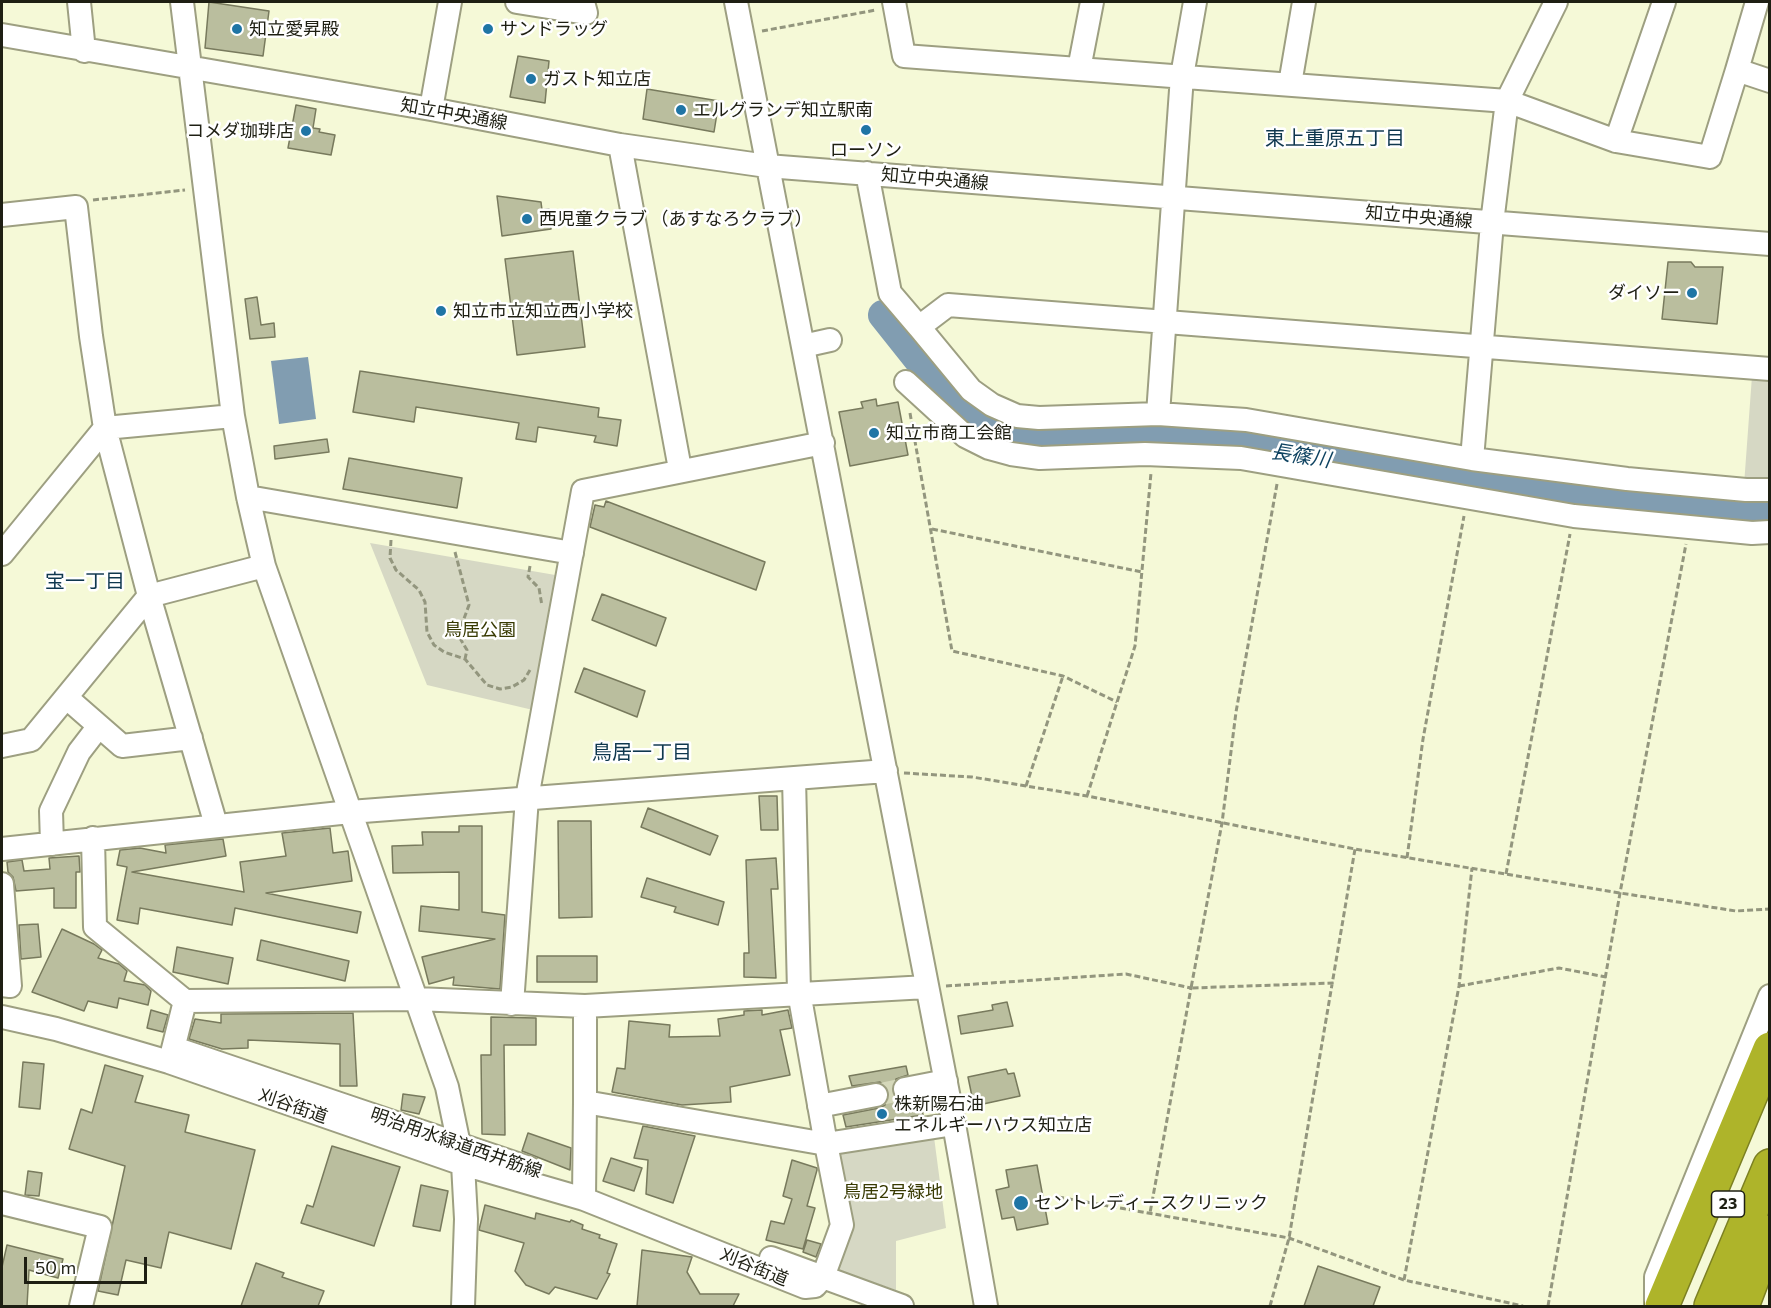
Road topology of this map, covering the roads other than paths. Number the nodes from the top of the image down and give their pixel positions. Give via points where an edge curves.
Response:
1 (79, 2) edge
2 (182, 2) edge
3 (450, 2) edge
4 (517, 2) edge
5 (584, 2) edge
6 (736, 2) edge
7 (1092, 2) edge
8 (1195, 2) edge
9 (1304, 2) edge
10 (1556, 2) edge
11 (1664, 2) edge
12 (1757, 2) edge
13 (894, 4) edge
14 (2, 35) edge
15 (84, 51) junction
16 (190, 69) junction
17 (1079, 69) junction
18 (1737, 70) junction
19 (1182, 76) junction
20 (1770, 81) edge
21 (1290, 84) junction
22 (1507, 101) junction
23 (431, 109) junction
24 (1616, 141) junction
25 (620, 145) junction
26 (767, 166) junction
27 (867, 173) junction
28 (1174, 199) junction
29 (2, 215) edge
30 (1492, 223) junction
31 (1770, 244) edge
32 (1166, 321) junction
33 (919, 327) junction
34 (830, 340) dead end
35 (803, 346) junction
36 (1483, 346) junction
37 (1770, 369) edge
38 (906, 382) road end
39 (1158, 414) junction
40 (233, 416) junction
41 (105, 428) junction
42 (822, 443) junction
43 (1472, 459) junction
44 (680, 469) junction
45 (1770, 490) edge
46 (248, 497) junction
47 (1770, 532) edge
48 (572, 553) junction
49 (2, 554) edge
50 (264, 566) junction
51 (149, 596) junction
52 (67, 698) junction
53 (99, 726) junction
54 (191, 738) junction
55 (2, 746) edge
56 (886, 771) junction
57 (794, 778) junction
58 (527, 798) junction
59 (350, 812) junction
60 (216, 825) junction
61 (93, 838) junction
62 (52, 844) junction
63 (2, 849) edge
64 (2, 884) edge
65 (2, 985) edge
66 (927, 987) junction
67 (799, 992) junction
68 (1770, 996) edge
69 (416, 999) junction
70 (185, 1001) junction
71 (2, 1004) edge
72 (512, 1004) junction
73 (585, 1006) junction
74 (2, 1017) edge
75 (1770, 1049) edge
76 (171, 1055) junction
77 (946, 1081) junction
78 (905, 1089) tunnel mouth
79 (876, 1095) tunnel mouth
80 (1760, 1100) edge
81 (585, 1102) junction
82 (819, 1106) junction
83 (954, 1124) junction
84 (826, 1144) junction
85 (462, 1155) junction
86 (1770, 1166) edge
87 (591, 1198) junction
88 (2, 1203) edge
89 (1767, 1249) edge
90 (814, 1282) junction
91 (81, 1306) edge
92 (463, 1306) edge
93 (902, 1306) edge
94 (986, 1306) edge
95 (1656, 1306) edge
96 (1662, 1306) edge
97 (1685, 1306) edge
98 (1711, 1306) edge
99 (1742, 1306) edge

1 - 15 street
2 - 16 street
3 - 23 street
4 - 5 street via 586,13
6 - 26 street
7 - 17 street
8 - 19 street
9 - 21 street
10 - 22 street
11 - 24 street
12 - 18 street
13 - 17 street via 904,56
14 - 15 street, 知立中央通線
15 - 16 street, 知立中央通線
16 - 23 street, 知立中央通線
16 - 40 street
17 - 19 street
18 - 20 street
18 - 24 street via 1710,158
19 - 21 street
19 - 28 street
21 - 22 street
22 - 24 street
22 - 30 street
23 - 25 street, 知立中央通線
25 - 26 street, 知立中央通線
25 - 44 street
26 - 27 street, 知立中央通線
26 - 35 street
27 - 28 street, 知立中央通線
27 - 33 street via 890,292
28 - 30 street, 知立中央通線
28 - 32 street
29 - 41 street via 76,207
30 - 31 street, 知立中央通線
30 - 36 street
32 - 33 street via 948,305
32 - 36 street
32 - 39 street
33 - 39 street via 971,390 1017,416
34 - 35 street
35 - 42 street
36 - 37 street
36 - 43 street
38 - 47 street via 965,436 989,448 1040,458 1204,455 1281,464 1574,516
39 - 43 street via 1246,420
40 - 41 street
40 - 46 street
41 - 49 street
41 - 51 street
42 - 44 street
42 - 56 street
43 - 45 street via 1627,479
44 - 48 street via 583,491
46 - 48 street
46 - 50 street
48 - 58 street
50 - 51 street
50 - 59 street
51 - 52 street
51 - 54 street
52 - 53 street
52 - 55 street via 31,741
53 - 54 street via 122,746
53 - 62 street via 79,752 51,811
54 - 60 street
56 - 57 street
56 - 66 street
57 - 58 street
57 - 67 street
58 - 59 street
58 - 72 street
59 - 60 street
59 - 69 street
60 - 61 street
61 - 62 street
61 - 70 street via 95,927
62 - 63 street
64 - 65 street via 10,986
66 - 67 street
66 - 77 street
67 - 73 street
67 - 82 street
68 - 95 street via 1656,1277
69 - 70 street
69 - 72 street
69 - 85 street via 447,1087
70 - 76 street
71 - 76 street via 85,1022
72 - 73 street
73 - 81 street
74 - 76 street, 刈谷街道
75 - 80 highway
76 - 85 street, 刈谷街道
77 - 78 street
77 - 83 street
79 - 82 street
80 - 96 highway
80 - 97 highway, 23
81 - 84 street
81 - 87 street
82 - 84 street
83 - 84 street
83 - 94 street
84 - 90 street via 842,1225
85 - 87 street, 刈谷街道
85 - 92 street via 466,1219
86 - 98 highway, 23
87 - 90 street
88 - 91 street via 100,1227
89 - 99 highway
90 - 93 street

